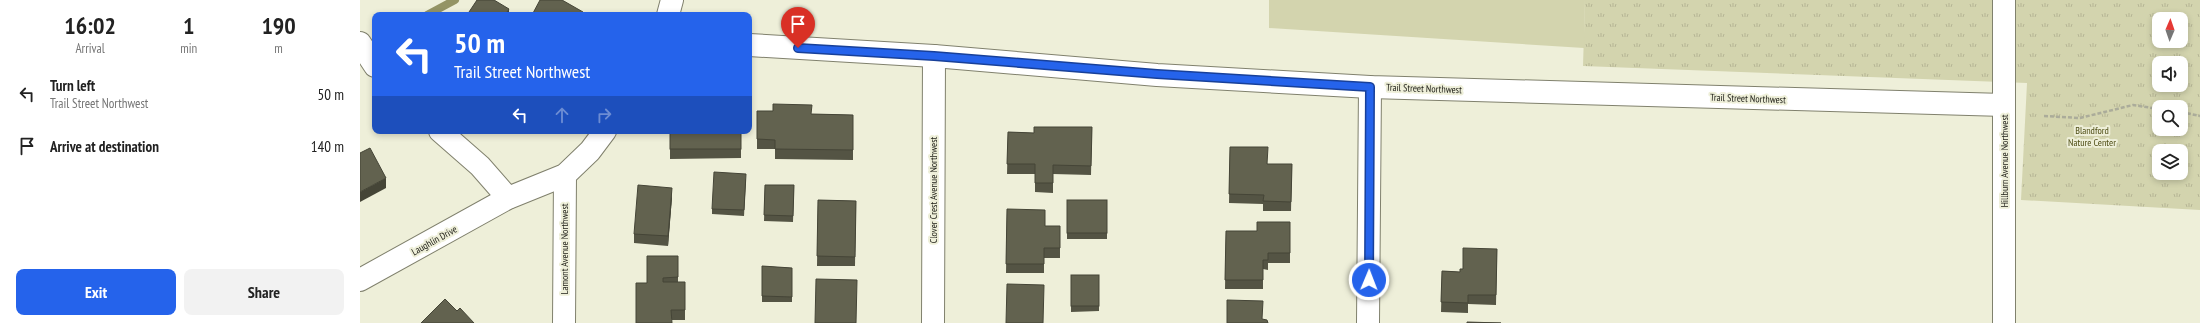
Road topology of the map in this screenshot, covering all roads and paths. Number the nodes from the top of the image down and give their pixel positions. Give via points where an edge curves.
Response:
1 (672, 0) edge
2 (2004, 0) edge
3 (669, 12) edge
4 (360, 43) edge
5 (752, 45) edge
6 (934, 56) junction
7 (372, 61) edge
8 (1370, 87) junction
9 (2004, 105) junction
10 (2152, 108) edge
11 (2188, 113) edge
12 (2044, 116) dead end
13 (2200, 116) edge
14 (443, 134) edge
15 (603, 134) edge
16 (565, 175) junction
17 (508, 198) junction
18 (360, 280) edge
19 (564, 323) edge
20 (932, 323) edge
21 (1368, 323) edge
22 (2004, 323) edge

1 - 3 street
2 - 9 street, Hillburn Avenue Northwest
4 - 7 street
5 - 6 street, Trail Street Northwest
6 - 8 street, Trail Street Northwest via 1157,74
6 - 20 street, Clover Crest Avenue Northwest
8 - 9 street, Trail Street Northwest
8 - 21 street
9 - 22 street, Hillburn Avenue Northwest
10 - 12 path via 2133,105 2080,118
11 - 13 path
14 - 17 street via 480,166
15 - 16 street via 590,151
16 - 17 street, Laughlin Drive
16 - 19 street, Lamont Avenue Northwest
17 - 18 street, Laughlin Drive

